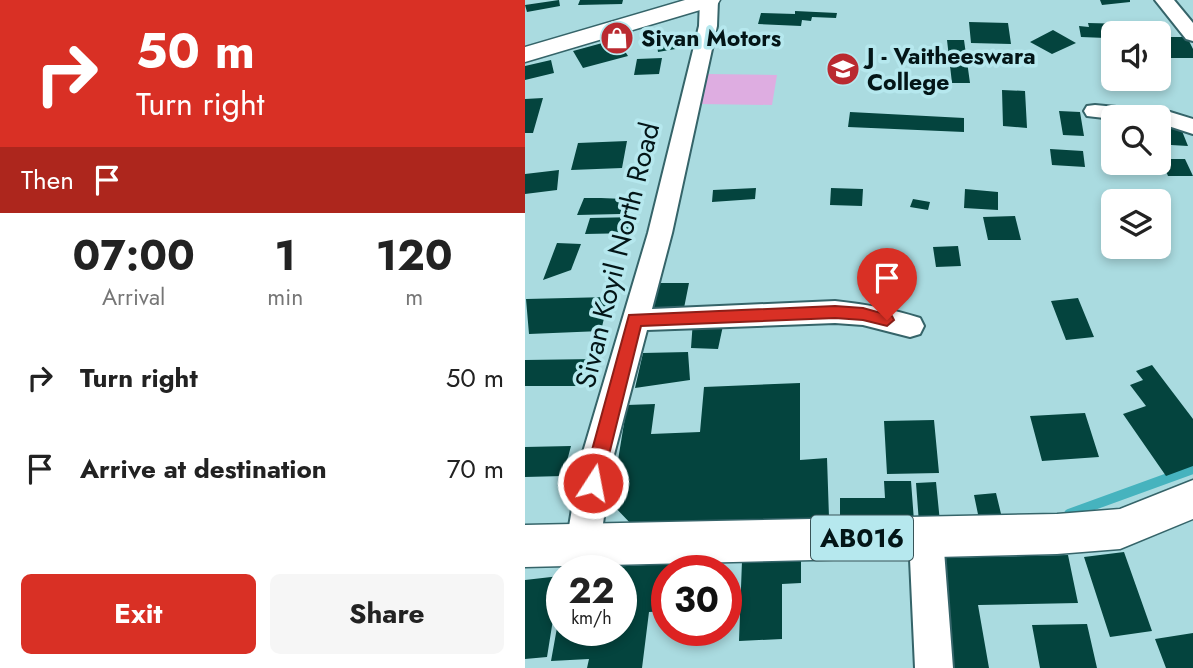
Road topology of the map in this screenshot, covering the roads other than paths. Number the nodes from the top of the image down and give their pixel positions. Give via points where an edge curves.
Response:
1 (709, 0) edge
2 (1164, 0) edge
3 (1193, 35) edge
4 (525, 55) edge
5 (1095, 111) dead end
6 (1193, 127) edge
7 (635, 320) junction
8 (910, 326) dead end
9 (1193, 499) edge
10 (584, 534) junction
11 (926, 537) junction
12 (525, 546) edge
13 (934, 668) edge

1 - 4 main road
1 - 7 street, Sivan Koyil North Road via 708,26
2 - 3 street
5 - 6 street via 1170,118
7 - 8 street via 835,312
7 - 10 street, Sivan Koyil North Road via 596,463
9 - 11 main road, AB016 via 1120,529
10 - 11 main road, AB016
10 - 12 main road, AB016
11 - 13 street

